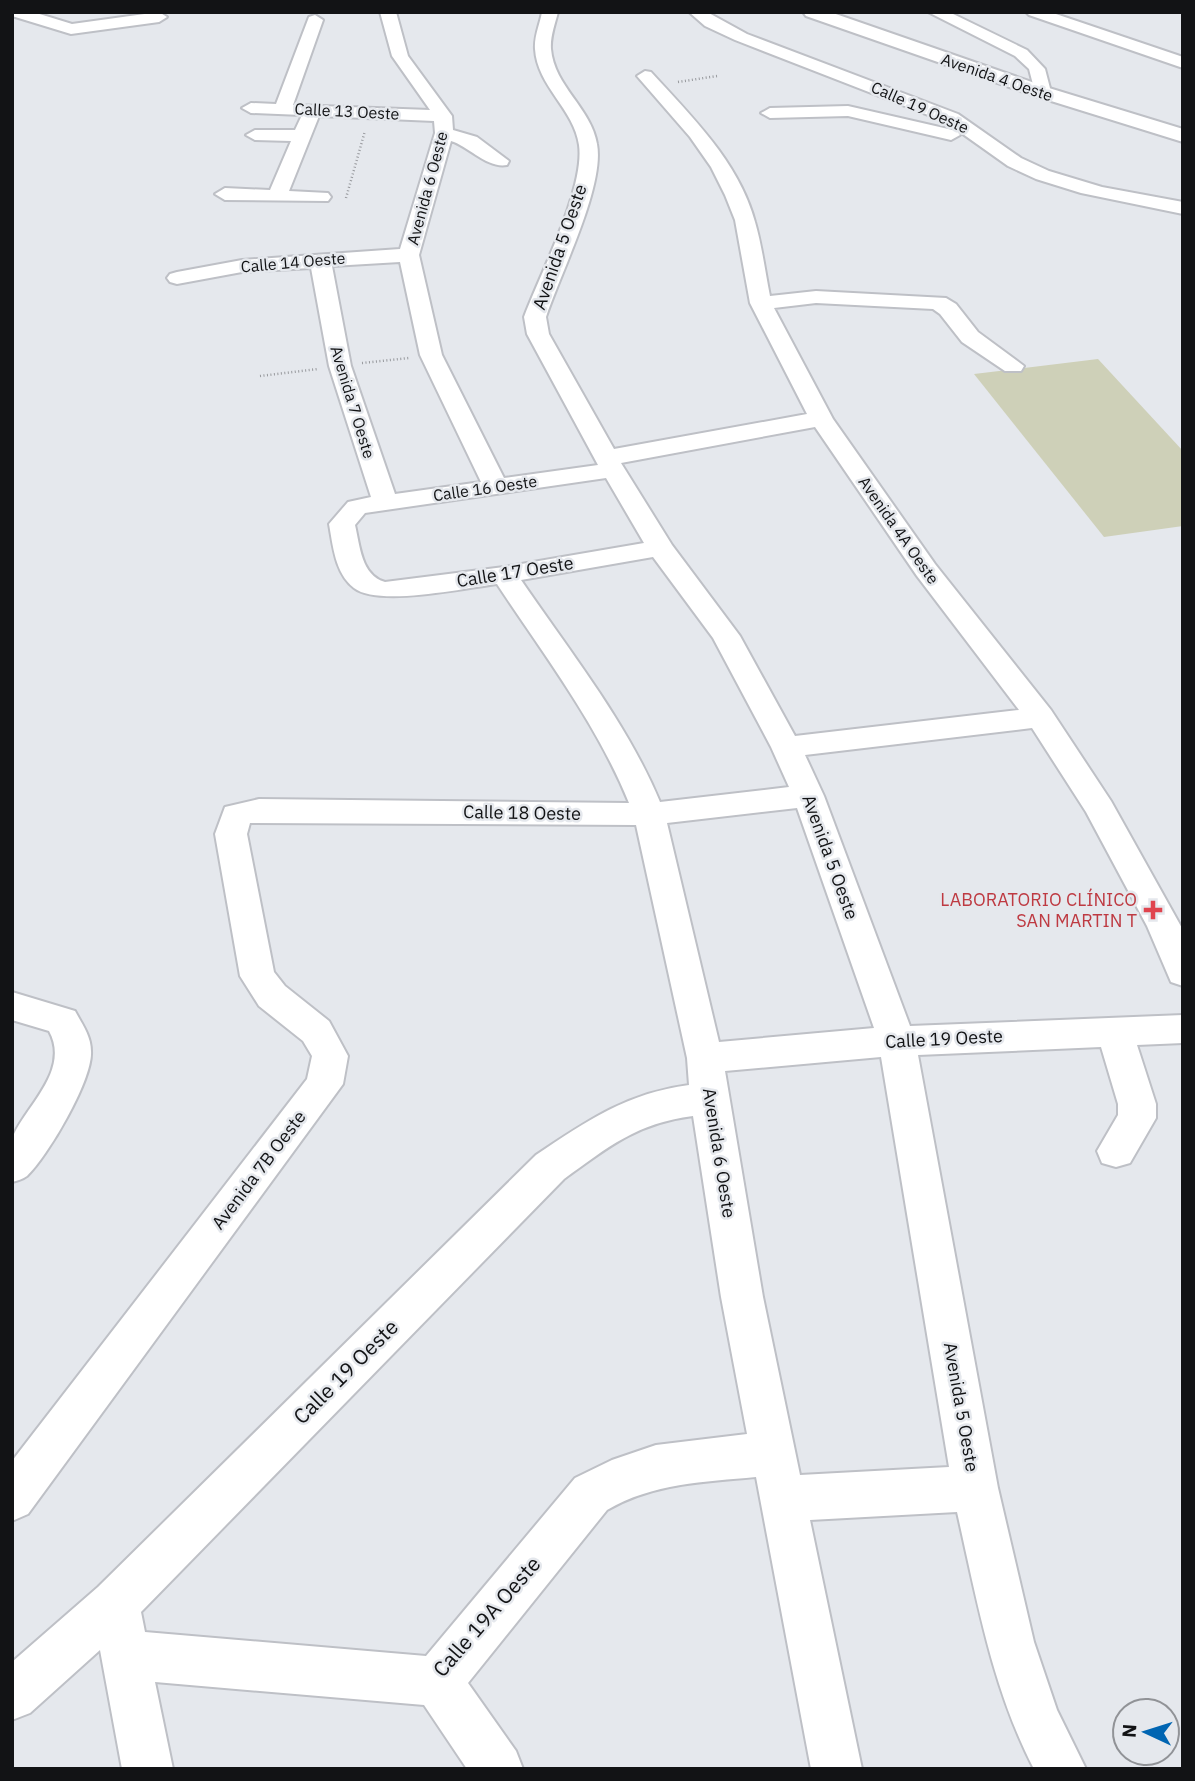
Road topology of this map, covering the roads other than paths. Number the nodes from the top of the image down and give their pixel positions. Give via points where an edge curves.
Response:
1 (16, 12) edge
2 (388, 12) edge
3 (550, 12) edge
4 (697, 12) edge
5 (812, 12) edge
6 (936, 12) edge
7 (1034, 12) edge
8 (1054, 12) edge
9 (159, 16) dead end
10 (315, 20) dead end
11 (71, 29) junction
12 (36, 34) dead end
13 (1105, 35) junction
14 (1183, 52) edge
15 (1166, 57) junction
16 (1183, 63) edge
17 (847, 76) junction
18 (807, 80) dead end
19 (649, 81) road end
20 (1042, 92) junction
21 (251, 108) dead end
22 (283, 108) junction
23 (313, 109) junction
24 (770, 113) dead end
25 (444, 124) junction
26 (256, 135) dead end
27 (303, 136) junction
28 (1183, 136) edge
29 (1005, 155) junction
30 (270, 158) dead end
31 (293, 158) junction
32 (500, 161) dead end
33 (225, 194) dead end
34 (277, 196) junction
35 (321, 197) dead end
36 (1183, 208) edge
37 (409, 254) junction
38 (320, 259) junction
39 (177, 278) dead end
40 (761, 303) junction
41 (1013, 366) dead end
42 (821, 419) junction
43 (610, 464) junction
44 (496, 487) junction
45 (385, 502) junction
46 (660, 548) junction
47 (504, 575) junction
48 (370, 589) joint
49 (1041, 717) junction
50 (786, 747) junction
51 (808, 796) junction
52 (649, 814) junction
53 (236, 815) joint
54 (1183, 972) edge
55 (12, 1006) edge
56 (1183, 1029) edge
57 (1114, 1030) junction
58 (897, 1041) junction
59 (707, 1078) junction
60 (1116, 1151) dead end
61 (12, 1166) edge
62 (774, 1453) junction
63 (975, 1488) junction
64 (12, 1498) edge
65 (783, 1499) junction
66 (115, 1604) junction
67 (125, 1655) junction
68 (437, 1682) junction
69 (12, 1695) edge
70 (148, 1769) edge
71 (498, 1769) edge
72 (837, 1769) edge
73 (1061, 1769) edge

1 - 11 street
2 - 25 street, Avenida 6 Oeste via 400,55
3 - 43 street, Avenida 5 Oeste via 542,46 544,61 588,146 575,211 535,317 538,334
4 - 17 street, Calle 19 Oeste via 741,37
5 - 20 main road, Avenida 4 Oeste
6 - 20 street via 1032,61 1040,71
7 - 13 street
8 - 13 street
9 - 11 street
10 - 22 street
11 - 12 street
13 - 15 street
14 - 15 street
15 - 16 street
17 - 18 street
17 - 29 street, Calle 19 Oeste via 952,118
19 - 40 street, Avenida 4A Oeste via 696,133 735,195 745,220
20 - 28 main road, Avenida 4 Oeste
21 - 22 street, Calle 13 Oeste
22 - 23 street, Calle 13 Oeste
23 - 25 street, Calle 13 Oeste
23 - 27 street
24 - 29 street via 860,113 942,131 990,154
25 - 32 street, Calle 13 Oeste
25 - 37 street, Avenida 6 Oeste
26 - 27 street
27 - 31 street
29 - 36 street, Calle 19 Oeste via 1066,182
30 - 31 street
31 - 34 street
33 - 34 street
34 - 35 street
37 - 38 street, Calle 14 Oeste
37 - 44 street, Avenida 6 Oeste via 431,355
38 - 39 street, Calle 14 Oeste
38 - 45 street, Avenida 7 Oeste via 340,366
40 - 41 street via 816,297 938,303 970,337
40 - 42 street, Avenida 4A Oeste
42 - 43 street, Calle 16 Oeste
42 - 49 street, Avenida 4A Oeste via 926,570
43 - 44 street, Calle 16 Oeste
43 - 46 street, Avenida 5 Oeste
44 - 45 street, Calle 16 Oeste
45 - 48 street, Calle 16 Oeste via 357,506 342,524 356,576
46 - 47 street, Calle 17 Oeste
46 - 50 street, Avenida 5 Oeste via 726,636
47 - 48 street, Calle 17 Oeste
47 - 52 street, Avenida 6 Oeste via 608,729
49 - 50 street
49 - 54 street, Avenida 4A Oeste via 1100,809 1164,926
50 - 51 street, Avenida 5 Oeste
51 - 52 street, Calle 18 Oeste
51 - 58 street, Avenida 5 Oeste
52 - 53 street, Calle 18 Oeste via 259,810
52 - 59 street, Avenida 6 Oeste
53 - 64 street, Avenida 7B Oeste via 230,835 257,976 272,996 316,1031 330,1056 324,1084
55 - 61 street via 62,1021 73,1043 70,1072 48,1116
56 - 57 street, Calle 19 Oeste
57 - 58 street, Calle 19 Oeste
57 - 60 street via 1137,1104 1136,1118
58 - 59 street, Calle 19 Oeste
58 - 63 street, Avenida 5 Oeste
59 - 62 street, Avenida 6 Oeste via 742,1297
59 - 66 street, Calle 19 Oeste via 663,1104 610,1125 550,1167
62 - 65 street, Avenida 6 Oeste
62 - 68 street, Calle 19A Oeste via 646,1468 602,1487
63 - 65 street
63 - 73 street, Avenida 5 Oeste via 1010,1642 1035,1721
65 - 72 street, Avenida 6 Oeste
66 - 67 street
66 - 69 street, Calle 19 Oeste
67 - 68 street, Calle 19A Oeste
67 - 70 street
68 - 71 street

